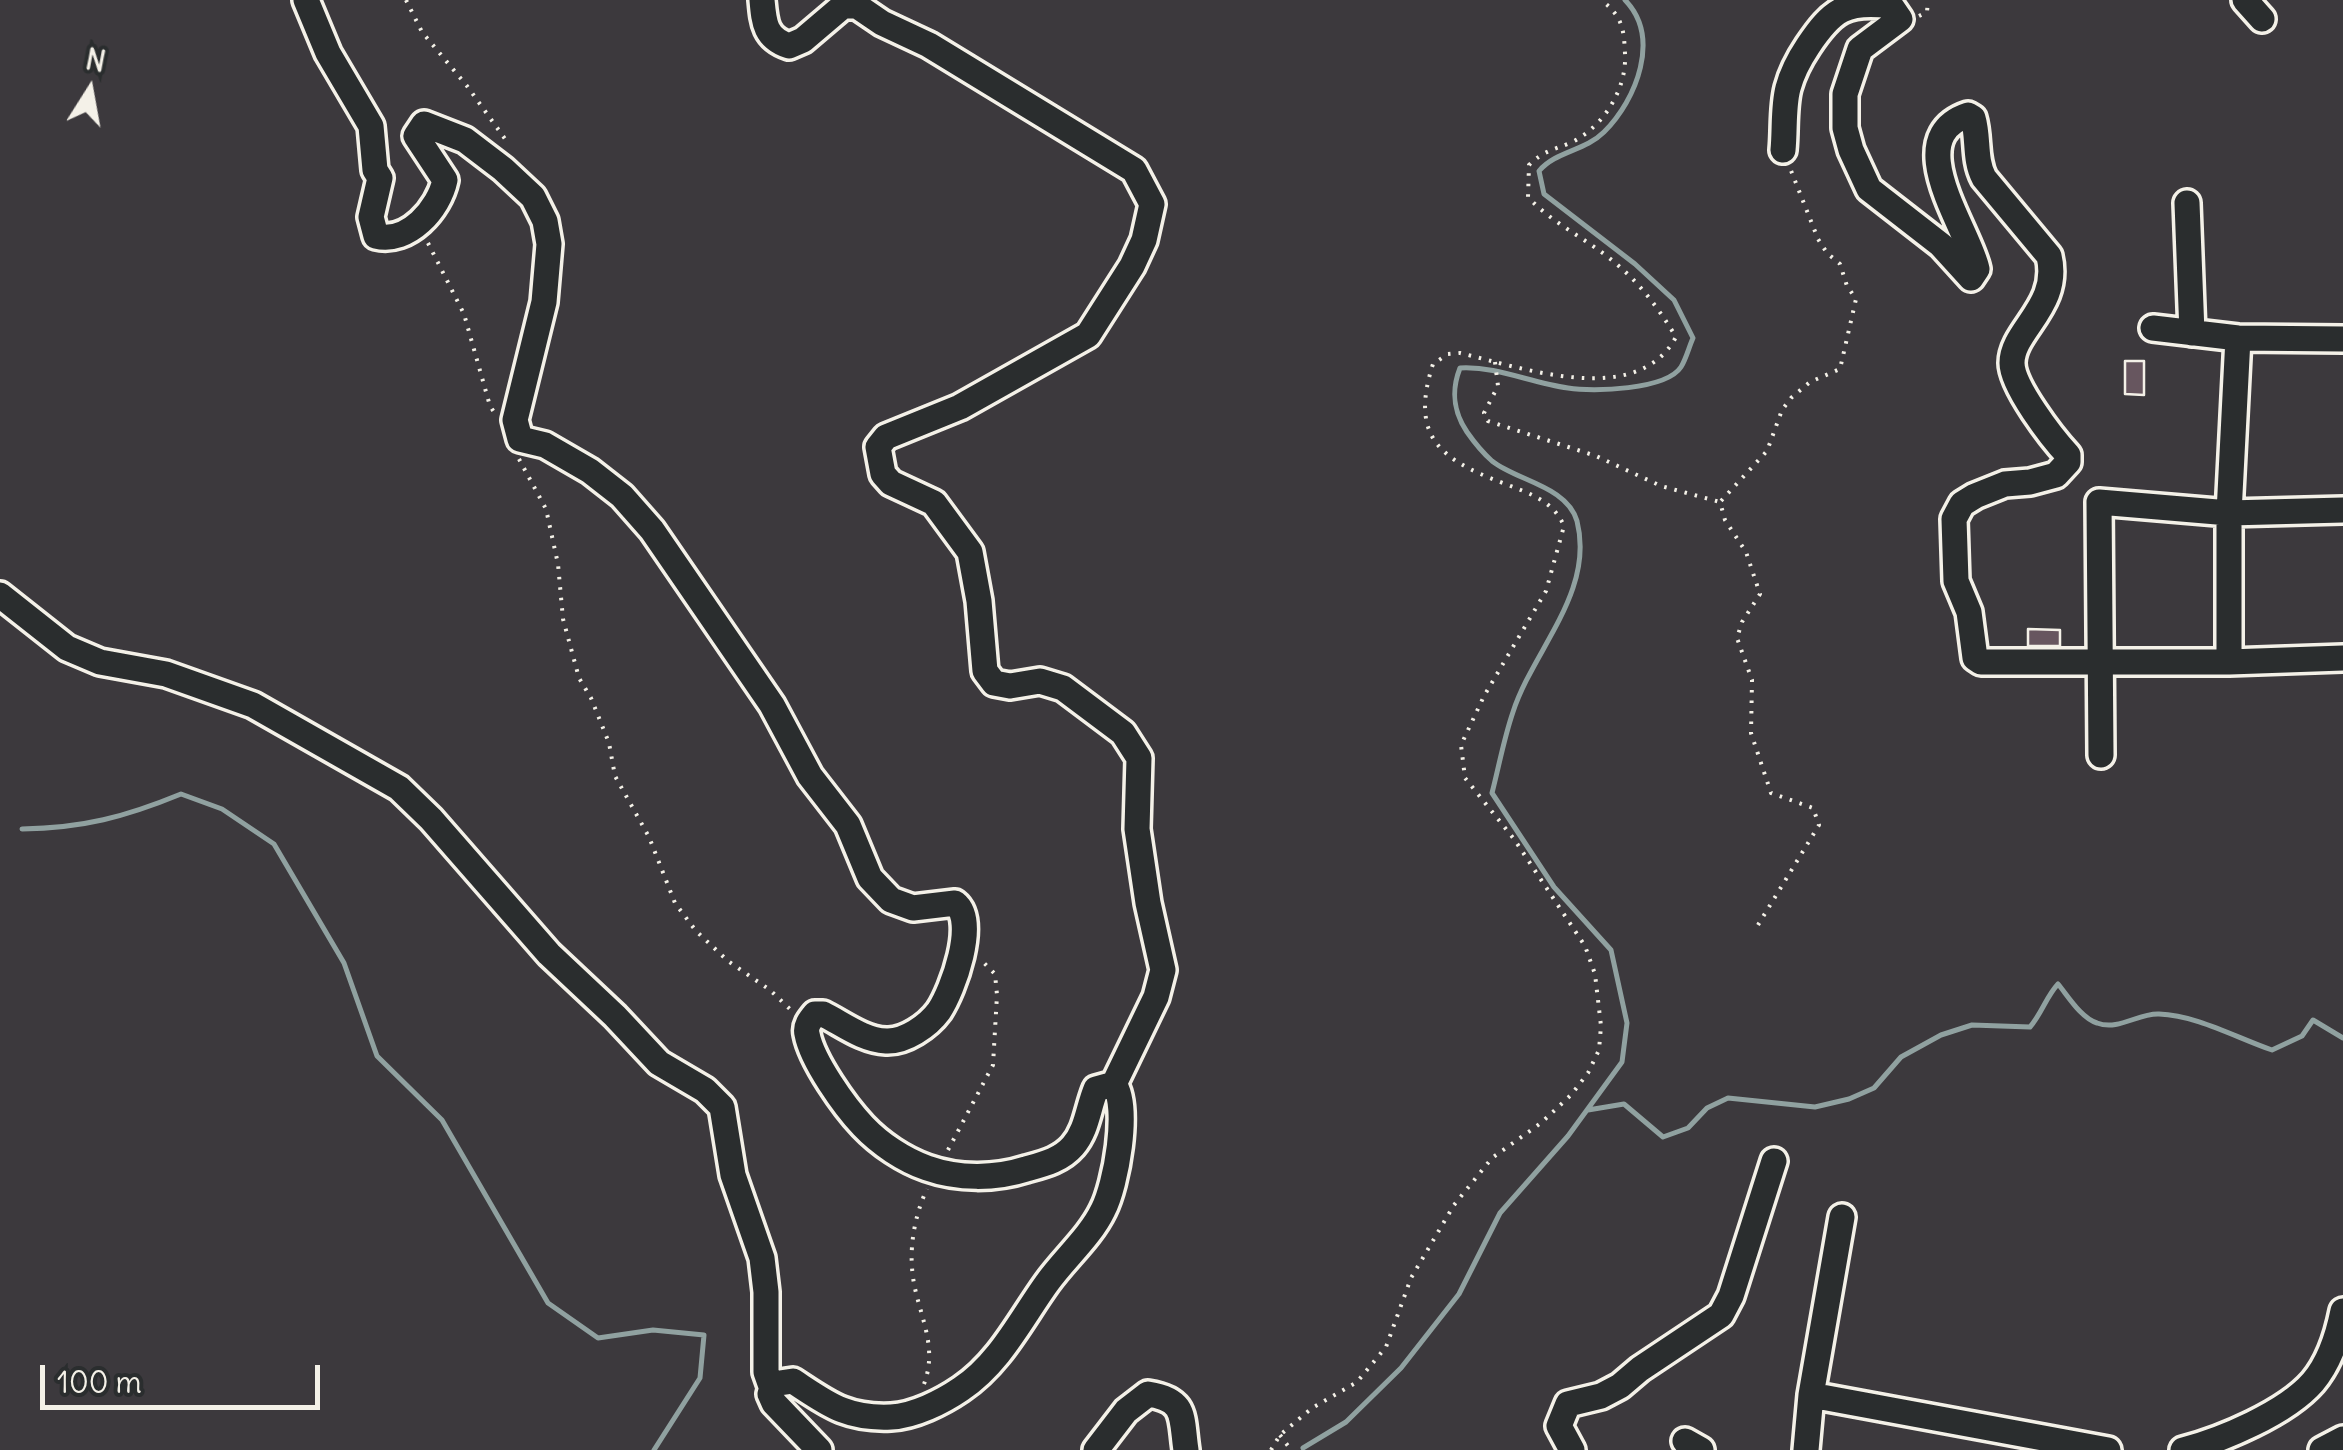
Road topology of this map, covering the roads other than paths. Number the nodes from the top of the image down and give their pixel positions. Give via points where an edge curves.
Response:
1 (306, 0) edge
2 (762, 0) edge
3 (1783, 150) road end
4 (2187, 204) dead end
5 (2154, 328) dead end
6 (2192, 333) junction
7 (2238, 338) junction
8 (2343, 340) edge
9 (2343, 510) edge
10 (2229, 513) junction
11 (0, 595) edge
12 (2343, 658) edge
13 (2229, 662) junction
14 (2098, 663) junction
15 (2101, 755) dead end
16 (1114, 1084) junction
17 (1774, 1161) dead end
18 (1842, 1216) dead end
19 (2343, 1310) edge
20 (772, 1389) junction
21 (1812, 1396) junction
22 (2343, 1439) edge
23 (2219, 1446) edge
24 (819, 1450) edge
25 (1096, 1450) edge
26 (1186, 1450) edge
27 (1572, 1450) edge
28 (1806, 1450) edge
29 (2108, 1450) edge
30 (2183, 1450) edge
31 (2322, 1450) edge

1 - 16 street via 370,126 380,178 371,228 376,236 419,224 440,196 445,180 416,136 424,124 465,140 503,169 533,197 545,220 544,302 514,420 519,448 545,445 590,471 652,530 772,705 810,776 848,825 870,878 891,900 913,908 962,908 961,956 949,992 918,1029 888,1041 865,1037 822,1014 808,1022 806,1034 822,1068 863,1126 926,1168 962,1176 1014,1173 1064,1156 1077,1142 1096,1089
2 - 16 street via 765,27 775,42 789,46 843,6 857,6 1134,170 1152,204 1132,266 1088,334 960,408 886,437 878,447 883,474 934,504 970,552 985,672 994,683 1040,681 1063,688 1123,733 1139,758 1137,829 1163,970
3 - 14 street via 1788,88 1827,17 1862,2 1891,6 1900,19 1860,50 1844,94 1845,128 1862,178 1970,278 1977,269 1974,256 1953,217 1937,160 1946,131 1968,115 1974,118 1984,178 2050,256 2053,270 2043,304 2011,359 2014,380 2068,462 2056,475 1975,496 1954,519 1956,581 1969,612 1972,654 1981,662
4 - 6 street
5 - 6 street
6 - 7 street
7 - 8 street
7 - 10 street
9 - 10 street
10 - 13 street
10 - 14 street via 2099,502
11 - 20 street via 68,648 253,705 399,788 659,1064 706,1090 722,1107 732,1175 762,1258
12 - 13 street
13 - 14 street
14 - 15 street
16 - 20 street via 1122,1101 1110,1196 988,1366 962,1389 892,1417 831,1407 794,1381
17 - 27 street via 1721,1316 1620,1386 1568,1404 1559,1426
18 - 21 street
19 - 23 street via 2328,1360 2311,1384
20 - 24 street via 774,1403
21 - 28 street
21 - 29 street
22 - 31 street
23 - 30 street
25 - 26 street via 1148,1394 1178,1406

